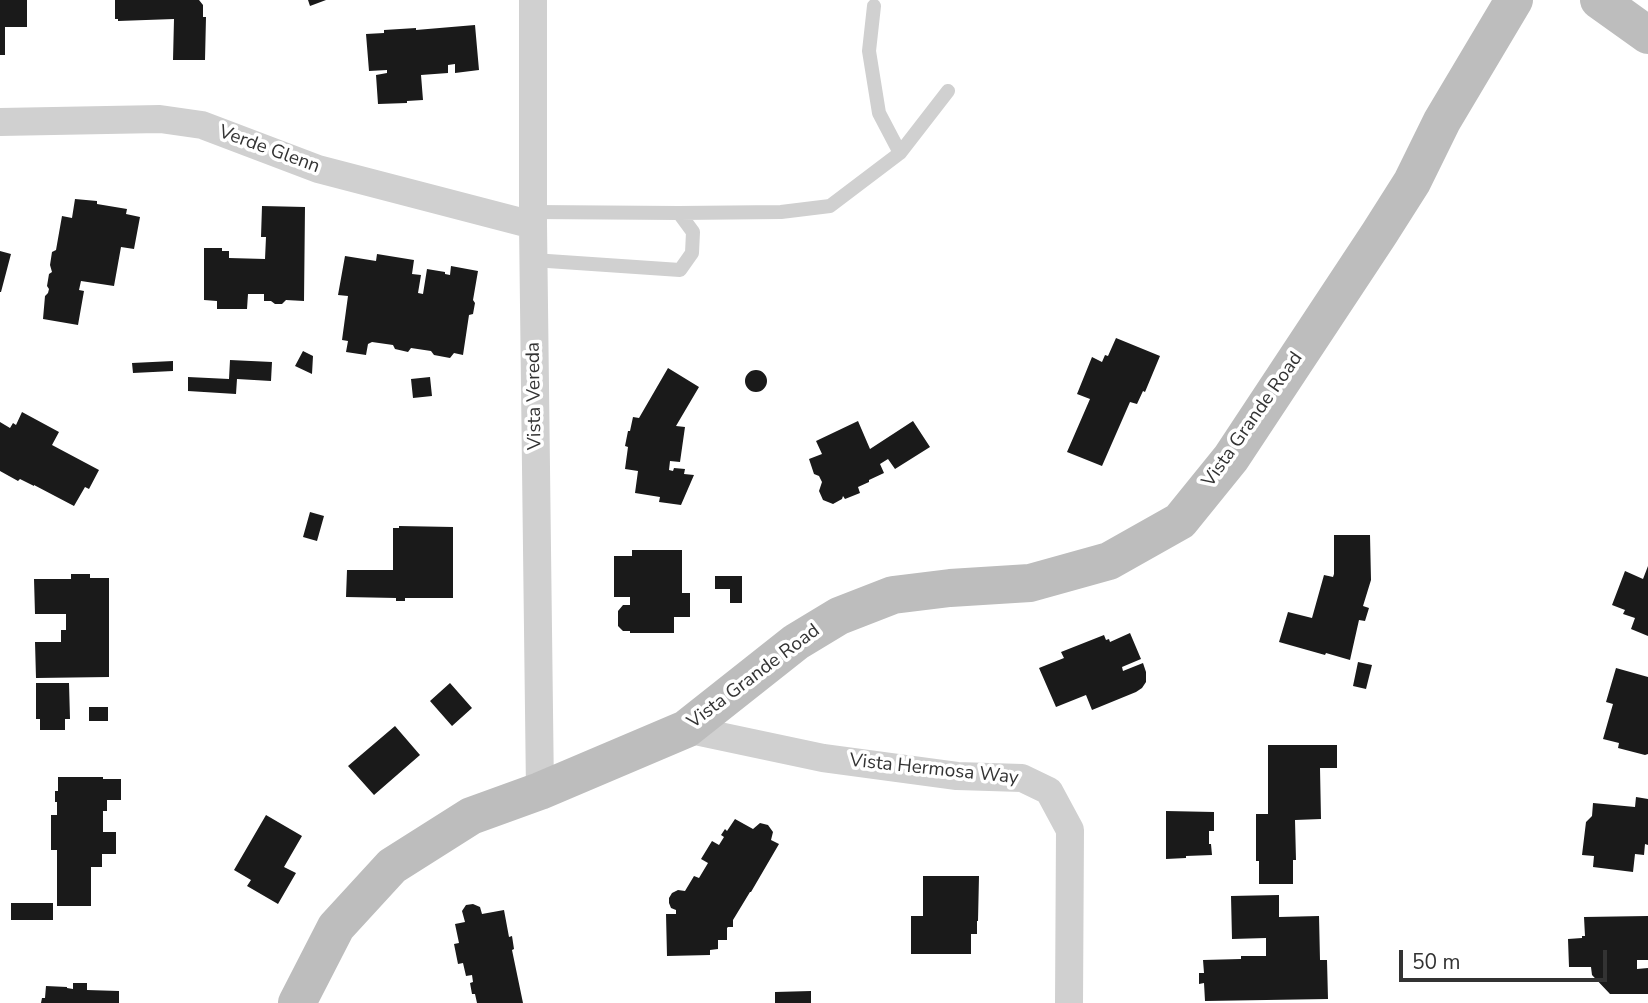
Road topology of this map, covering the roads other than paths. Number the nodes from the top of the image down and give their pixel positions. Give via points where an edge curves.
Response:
1 (533, 0) edge
2 (1514, 0) edge
3 (1599, 0) edge
4 (874, 6) dead end
5 (1648, 35) edge
6 (948, 91) dead end
7 (0, 122) edge
8 (900, 153) junction
9 (679, 213) junction
10 (533, 219) junction
11 (533, 260) junction
12 (686, 729) junction
13 (540, 791) junction
14 (297, 1003) edge
15 (1069, 1003) edge

1 - 10 street, Vista Vereda
2 - 12 street, Vista Grande Road via 1442,121 1412,182 1231,458 1180,521 1109,561 1030,583 893,595 839,616 796,642
3 - 5 street
4 - 8 lane via 869,51 879,113
6 - 8 lane
7 - 10 street, Verde Glenn via 160,119 202,125 318,169
8 - 9 lane via 830,206 781,212
9 - 10 lane
9 - 11 lane via 693,232 692,253 680,270
10 - 11 street, Vista Vereda
11 - 13 street, Vista Vereda
12 - 13 street, Vista Grande Road
12 - 15 street, Vista Hermosa Way via 823,758 957,776 1023,778 1049,791 1070,830
13 - 14 street, Vista Grande Road via 471,816 392,866 336,927

